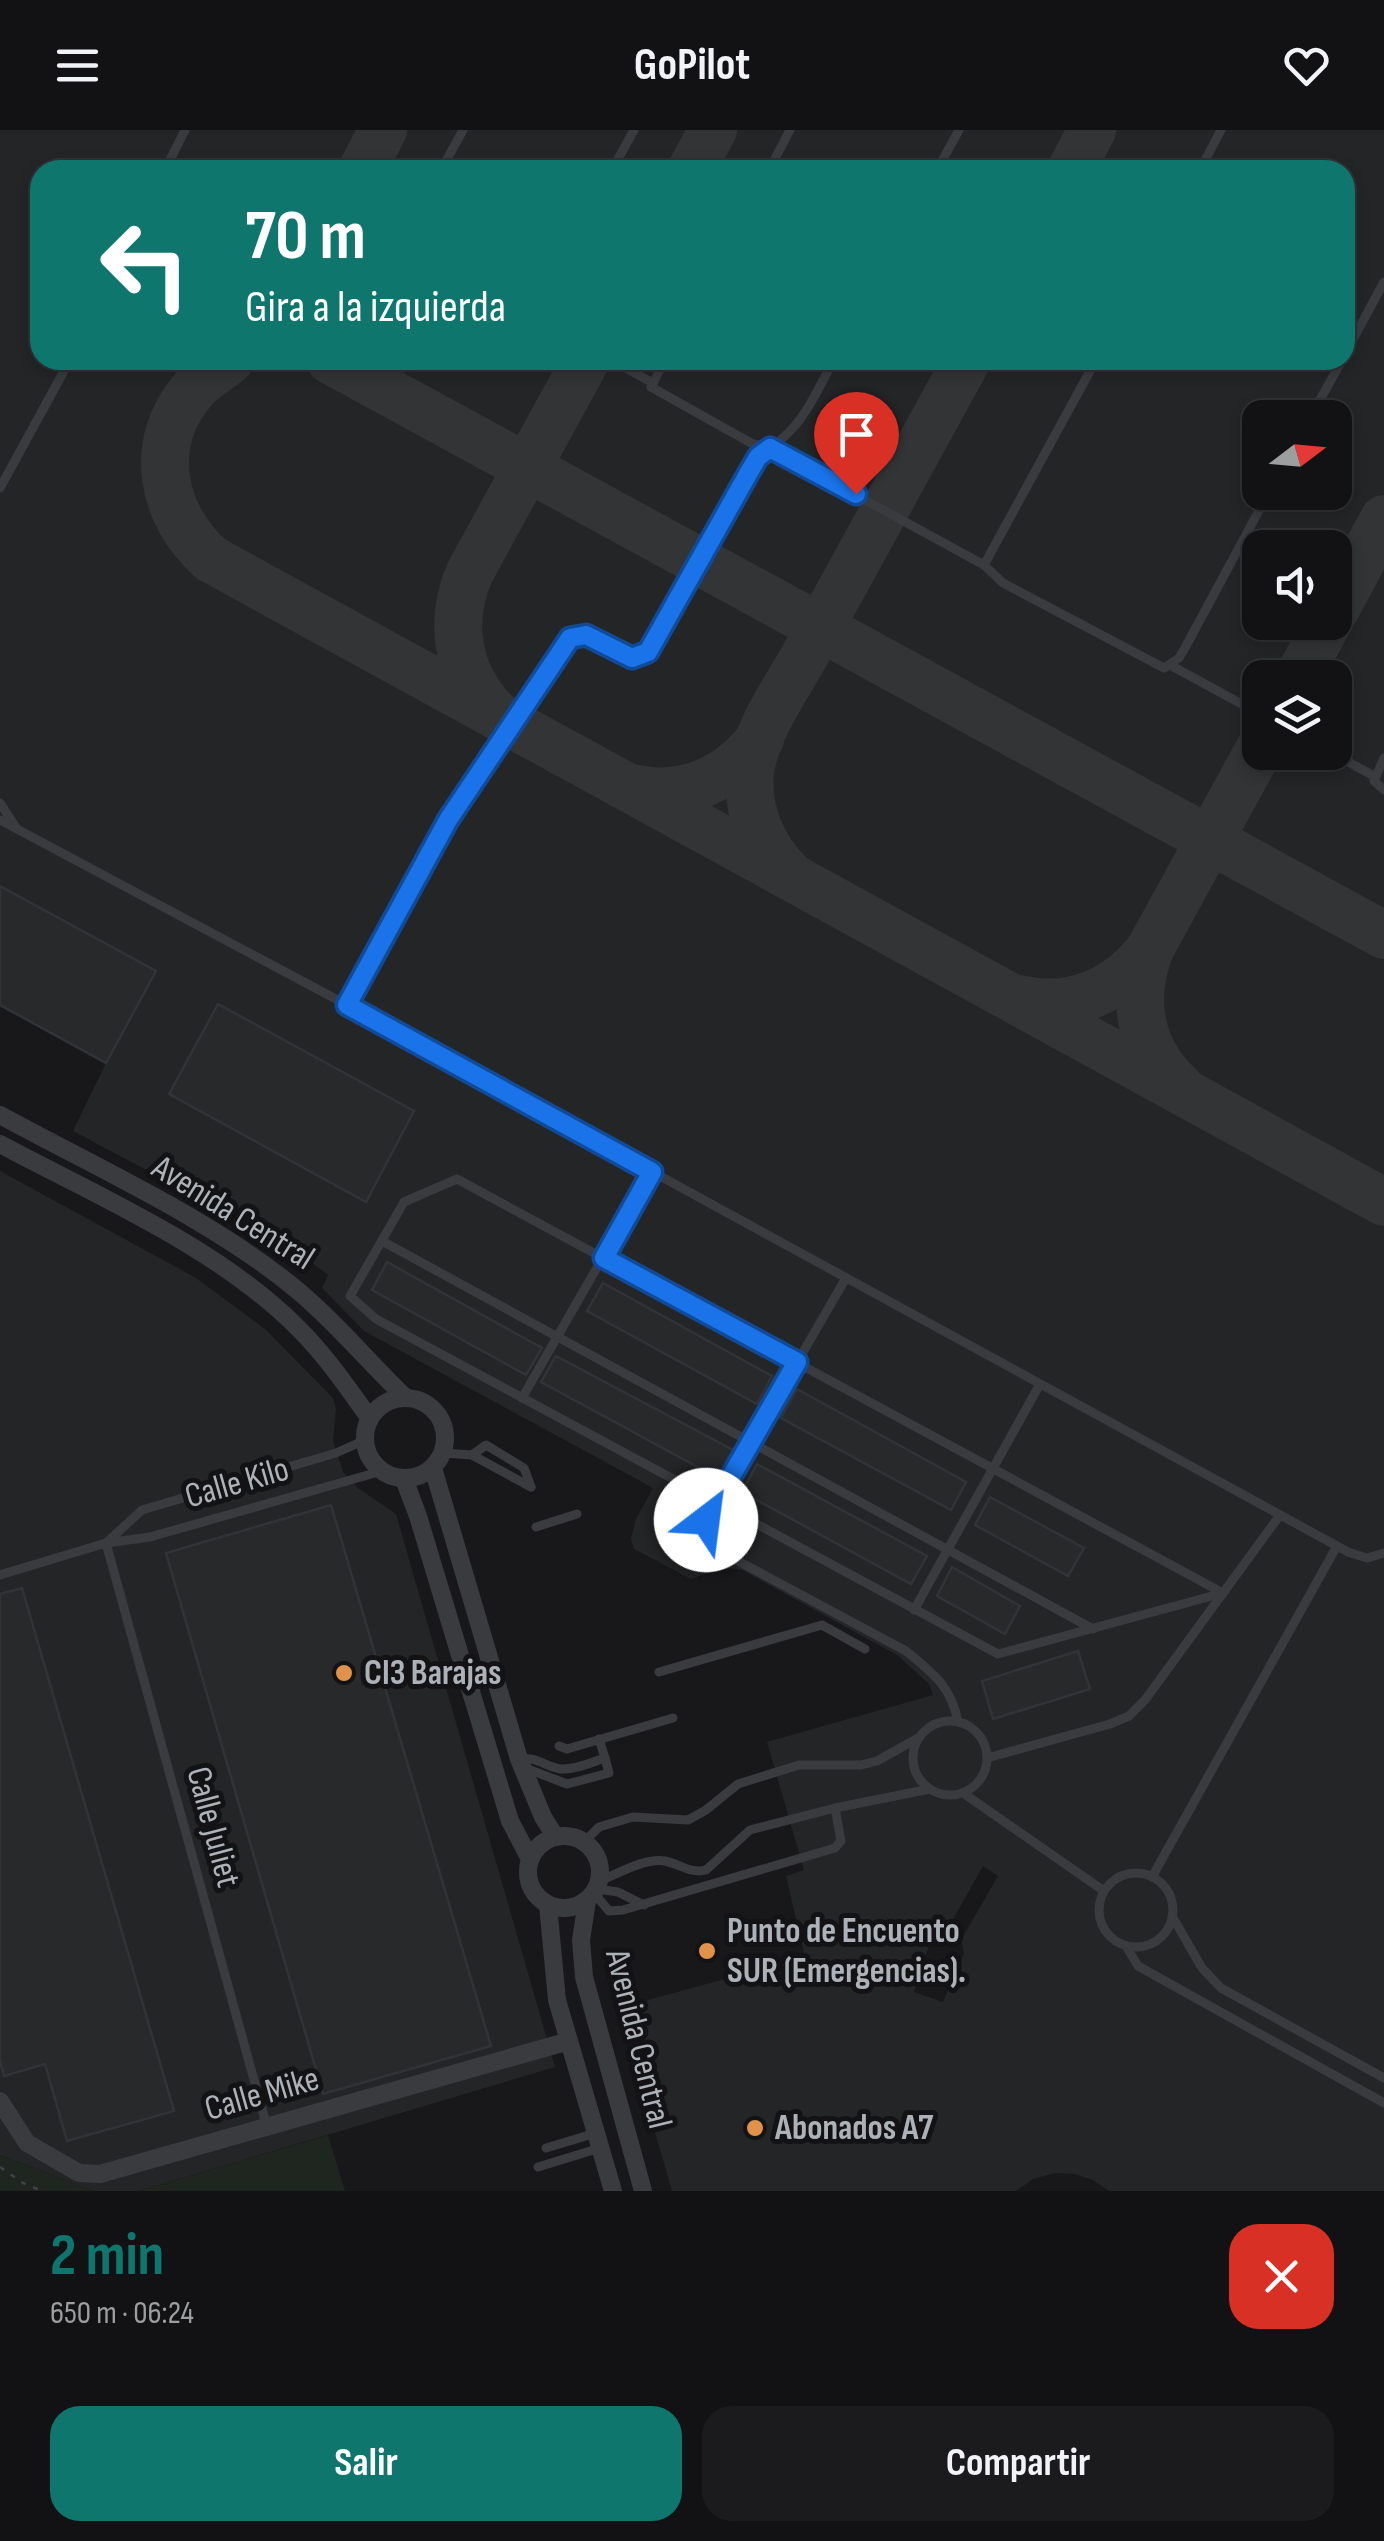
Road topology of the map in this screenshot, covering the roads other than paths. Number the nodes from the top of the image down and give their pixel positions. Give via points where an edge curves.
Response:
1 (186, 130) edge
2 (463, 130) edge
3 (634, 130) edge
4 (790, 130) edge
5 (959, 130) edge
6 (1222, 130) edge
7 (170, 160) edge
8 (446, 160) edge
9 (618, 160) edge
10 (774, 160) edge
11 (942, 160) edge
12 (1206, 160) edge
13 (1384, 282) edge
14 (1355, 335) edge
15 (65, 370) edge
16 (627, 370) edge
17 (660, 370) edge
18 (828, 370) edge
19 (1091, 370) edge
20 (1336, 370) edge
21 (652, 385) junction
22 (1320, 400) edge
23 (770, 448) junction
24 (0, 488) edge
25 (1260, 510) edge
26 (984, 565) junction
27 (1170, 665) junction
28 (1242, 704) edge
29 (1384, 758) edge
30 (1352, 764) edge
31 (1374, 776) junction
32 (1384, 790) edge
33 (0, 803) edge
34 (0, 820) edge
35 (16, 829) junction
36 (347, 1005) junction
37 (0, 1116) edge
38 (0, 1144) edge
39 (652, 1172) junction
40 (382, 1240) junction
41 (604, 1258) junction
42 (846, 1278) junction
43 (558, 1336) junction
44 (797, 1362) junction
45 (1040, 1384) junction
46 (406, 1398) junction
47 (522, 1398) junction
48 (370, 1419) junction
49 (365, 1440) junction
50 (751, 1442) junction
51 (472, 1455) junction
52 (438, 1460) junction
53 (993, 1468) junction
54 (382, 1472) junction
55 (404, 1479) junction
56 (716, 1502) junction
57 (577, 1514) dead end
58 (1280, 1515) junction
59 (536, 1526) dead end
60 (106, 1542) junction
61 (1337, 1546) junction
62 (948, 1550) junction
63 (1384, 1553) edge
64 (0, 1574) edge
65 (1224, 1593) junction
66 (914, 1610) junction
67 (1093, 1628) junction
68 (865, 1649) dead end
69 (659, 1672) dead end
70 (673, 1718) dead end
71 (958, 1722) junction
72 (920, 1737) junction
73 (599, 1739) junction
74 (560, 1746) dead end
75 (605, 1758) junction
76 (987, 1758) junction
77 (521, 1763) junction
78 (930, 1789) junction
79 (963, 1793) junction
80 (834, 1808) junction
81 (554, 1836) junction
82 (585, 1841) junction
83 (530, 1859) junction
84 (1152, 1877) junction
85 (595, 1891) junction
86 (1104, 1891) junction
87 (548, 1904) junction
88 (644, 1905) junction
89 (1172, 1916) junction
90 (1126, 1946) junction
91 (568, 2042) junction
92 (1384, 2078) edge
93 (0, 2101) edge
94 (1384, 2103) edge
95 (268, 2127) junction
96 (598, 2140) junction
97 (546, 2148) dead end
98 (538, 2166) dead end
99 (613, 2191) edge
100 (644, 2191) edge

1 - 7 lane
2 - 8 lane
3 - 9 lane
4 - 10 lane
5 - 11 lane
6 - 12 lane
13 - 14 lane
15 - 24 lane
16 - 21 lane
17 - 21 lane
18 - 23 lane via 807,409
19 - 26 lane
20 - 22 lane
21 - 23 lane
23 - 26 lane
23 - 36 lane via 758,457 648,652 632,658 586,635 570,638 448,820
25 - 27 lane
26 - 27 lane via 1003,583 1160,668
27 - 28 lane
29 - 31 lane
30 - 31 lane
31 - 32 lane
33 - 35 lane
34 - 35 lane
35 - 36 lane
36 - 39 lane
37 - 46 street, Avenida Central via 247,1253 330,1319
38 - 48 street, Avenida Central via 244,1282 301,1330
39 - 41 lane
39 - 42 lane
40 - 41 lane via 404,1202 457,1179
40 - 43 lane
40 - 47 lane via 350,1296 376,1319
41 - 43 lane
41 - 44 lane
42 - 44 lane
42 - 45 lane
43 - 47 lane
43 - 50 lane
44 - 50 lane
44 - 53 lane
45 - 53 lane
45 - 58 lane
46 - 48 street via 381,1406
46 - 52 street via 434,1409 445,1435
47 - 56 lane
48 - 49 street
49 - 54 street
49 - 60 lane, Calle Kilo via 142,1510
50 - 56 lane
50 - 62 lane
51 - 51 lane via 530,1487 524,1468 486,1446
51 - 52 lane
52 - 55 street
52 - 77 street
53 - 62 lane
53 - 65 lane
54 - 55 street
54 - 60 lane, Calle Kilo via 150,1537
55 - 83 street via 510,1821
56 - 66 lane
56 - 71 lane via 695,1538 906,1651 953,1699
57 - 59 lane
58 - 61 lane
58 - 65 lane
60 - 64 lane, Calle Kilo
60 - 95 lane, Calle Juliet
61 - 63 lane via 1367,1558
61 - 84 lane
62 - 66 lane
62 - 67 lane
65 - 67 lane
65 - 76 lane via 1129,1716
66 - 67 lane via 998,1654
68 - 69 lane via 822,1625
70 - 73 lane
71 - 72 lane via 937,1724
71 - 76 lane via 978,1735
72 - 78 lane via 913,1759
72 - 82 lane via 877,1761 800,1766 738,1784 688,1820 634,1818 599,1827
73 - 74 lane
73 - 75 lane
75 - 77 lane via 558,1769 536,1758
75 - 77 lane via 609,1773 567,1784
76 - 79 lane via 980,1779
77 - 81 street
78 - 79 lane
78 - 80 lane
79 - 86 lane
80 - 85 lane via 750,1830 706,1870 646,1862
80 - 88 lane via 840,1841 835,1848
81 - 82 street
81 - 83 street
82 - 85 street via 600,1866
83 - 87 street via 534,1893
84 - 86 lane via 1120,1876
84 - 89 lane via 1168,1893
85 - 87 street via 561,1908
85 - 88 lane via 618,1892
85 - 88 lane via 608,1910
85 - 100 street, Avenida Central via 581,1940 584,1977
86 - 90 lane via 1102,1924
87 - 91 street, Avenida Central via 556,2000
89 - 90 lane via 1160,1938
89 - 92 lane via 1221,1988
90 - 94 lane via 1138,1966
91 - 95 street, Calle Mike
91 - 96 street, Avenida Central
93 - 95 street, Calle Mike via 27,2143 79,2173 100,2174
96 - 97 lane
96 - 98 lane
96 - 99 street, Avenida Central

